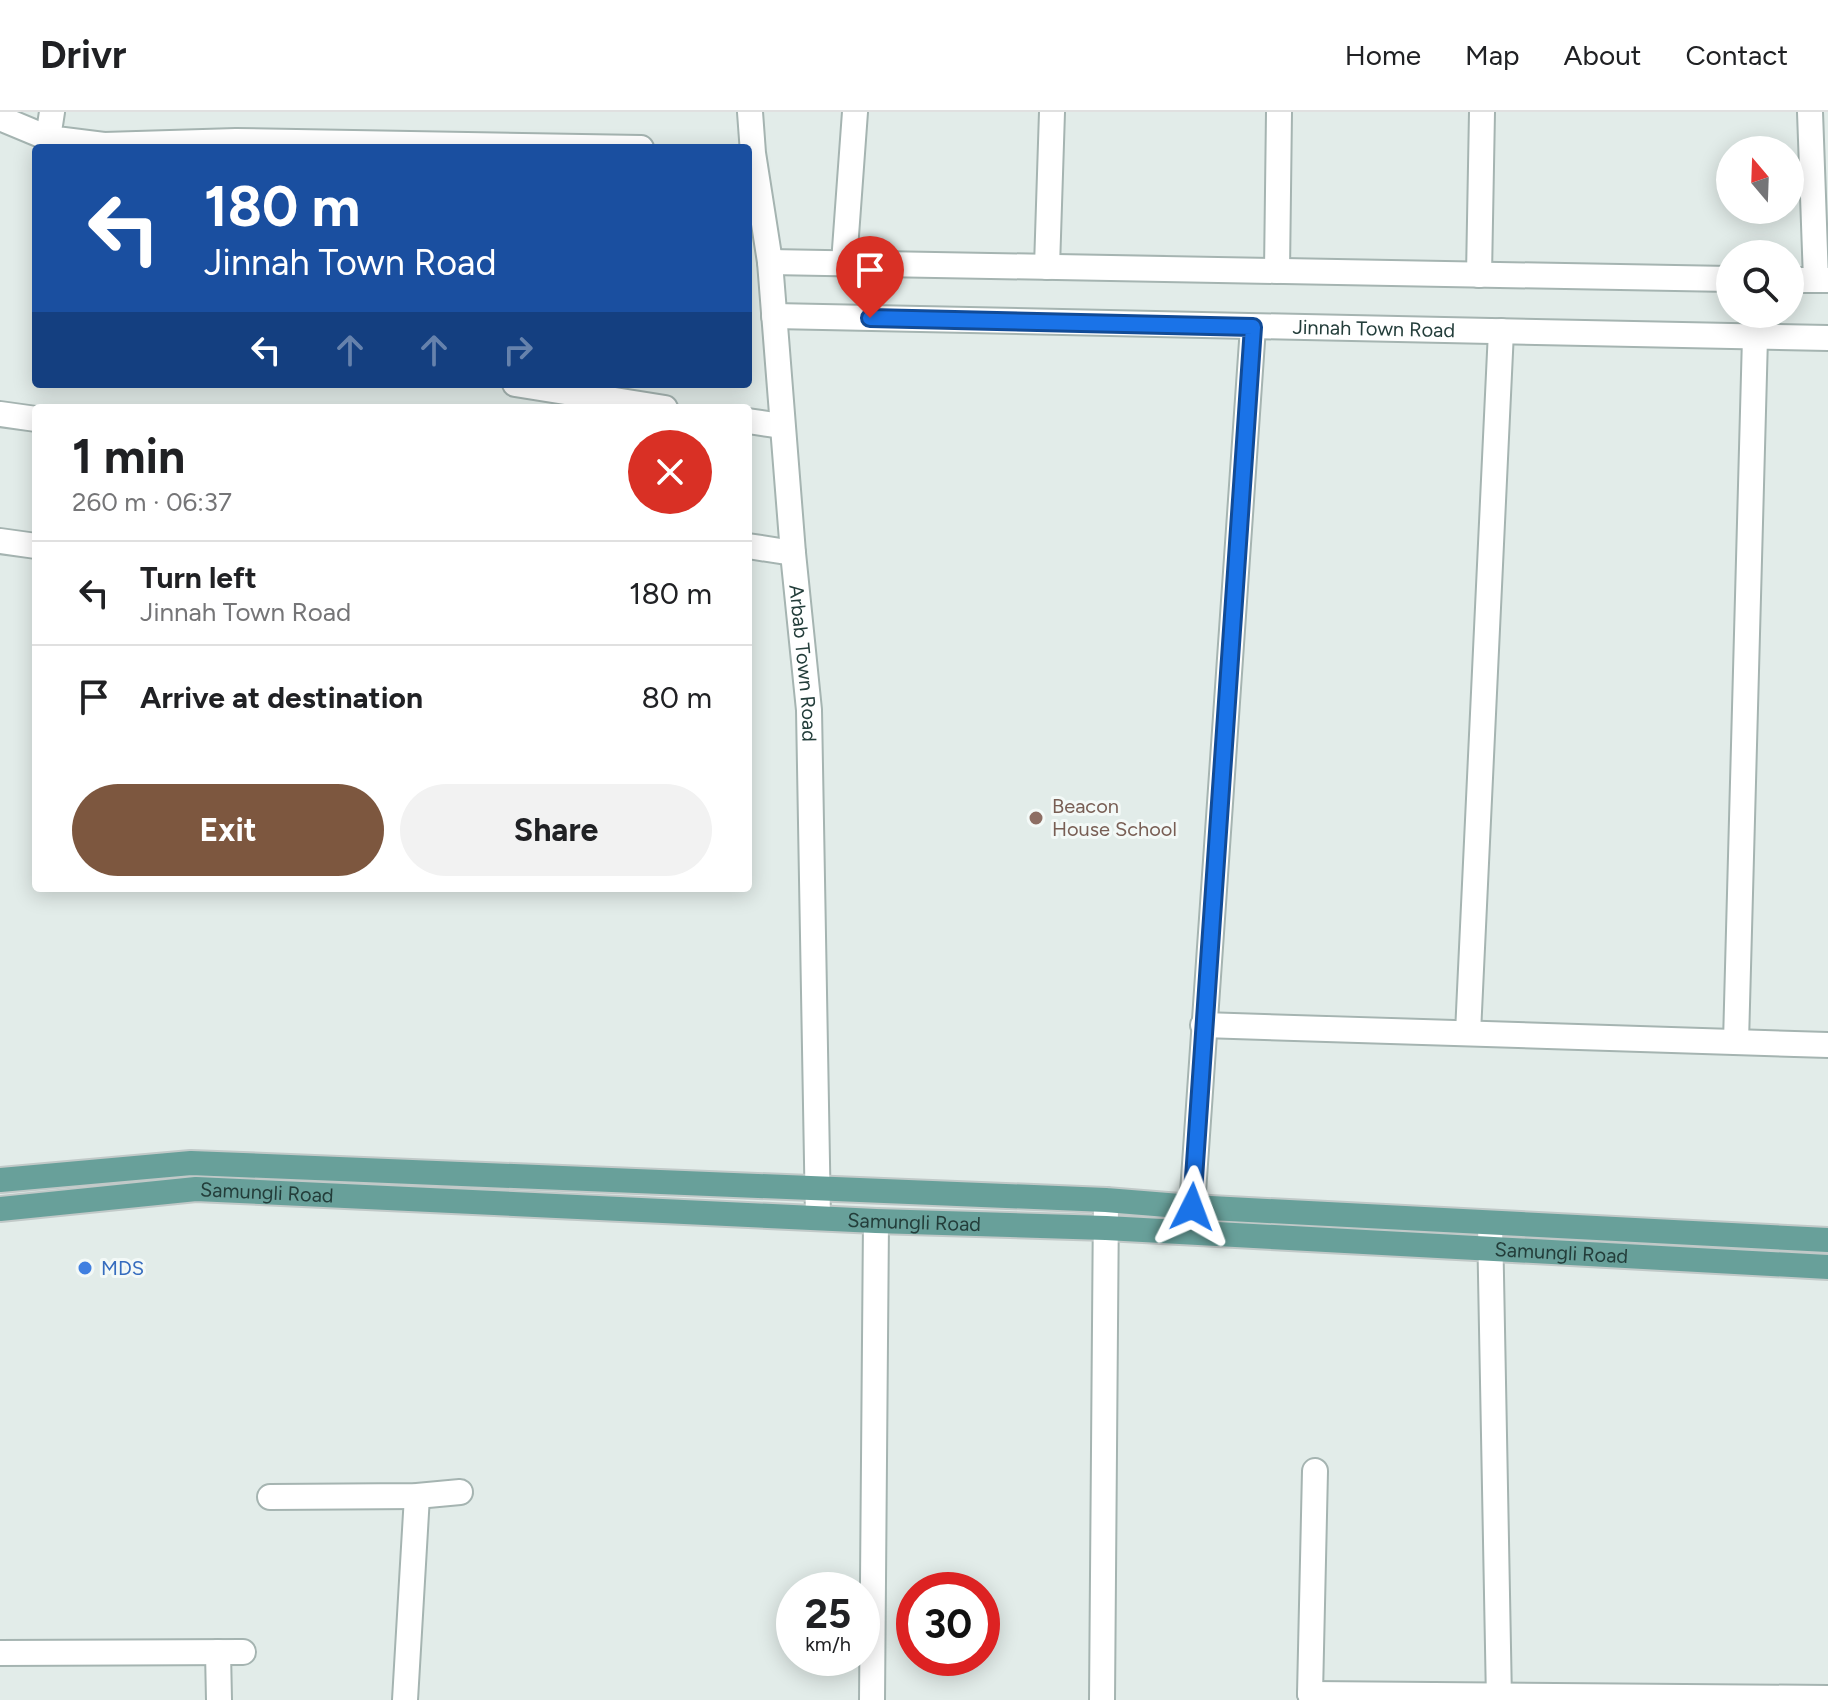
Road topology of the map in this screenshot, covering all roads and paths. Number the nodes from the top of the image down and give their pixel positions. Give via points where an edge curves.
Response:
1 (52, 112) edge
2 (750, 112) edge
3 (855, 112) edge
4 (1052, 112) edge
5 (1279, 112) edge
6 (1482, 112) edge
7 (1810, 112) edge
8 (0, 118) edge
9 (48, 138) junction
10 (96, 144) edge
11 (137, 144) edge
12 (410, 144) edge
13 (750, 144) edge
14 (752, 164) edge
15 (770, 262) junction
16 (844, 263) junction
17 (1047, 267) junction
18 (1277, 271) junction
19 (1479, 275) junction
20 (1716, 279) edge
21 (1822, 280) edge
22 (774, 316) junction
23 (1253, 327) junction
24 (1501, 331) junction
25 (1755, 337) junction
26 (1828, 338) edge
27 (540, 388) edge
28 (640, 404) edge
29 (0, 414) edge
30 (32, 418) edge
31 (752, 422) edge
32 (782, 426) junction
33 (0, 541) edge
34 (32, 545) edge
35 (752, 547) edge
36 (793, 553) junction
37 (1203, 1025) junction
38 (1468, 1033) junction
39 (1736, 1042) junction
40 (1828, 1045) edge
41 (0, 1180) edge
42 (818, 1187) junction
43 (1106, 1200) junction
44 (1192, 1207) junction
45 (0, 1209) edge
46 (818, 1218) junction
47 (876, 1221) junction
48 (1490, 1223) junction
49 (1106, 1228) junction
50 (1828, 1240) edge
51 (1491, 1248) junction
52 (1828, 1267) edge
53 (1315, 1471) dead end
54 (460, 1492) dead end
55 (417, 1496) junction
56 (270, 1497) dead end
57 (218, 1652) junction
58 (243, 1652) dead end
59 (0, 1653) edge
60 (1312, 1697) edge
61 (1499, 1698) edge
62 (1828, 1698) edge
63 (219, 1700) edge
64 (405, 1700) edge
65 (872, 1700) edge
66 (1102, 1700) edge

1 - 9 street
2 - 13 street, Arbab Town Road
3 - 16 street
4 - 17 street
5 - 18 street
6 - 19 street
7 - 21 street
8 - 9 street
9 - 10 street
11 - 12 street
14 - 15 street, Arbab Town Road
15 - 16 street
15 - 22 street, Arbab Town Road
16 - 17 street
17 - 18 street
18 - 19 street
19 - 20 street
22 - 23 street, Jinnah Town Road
22 - 32 street, Arbab Town Road
23 - 24 street, Jinnah Town Road
23 - 37 street
24 - 25 street, Jinnah Town Road
24 - 38 street
25 - 26 street, Jinnah Town Road
25 - 39 street
27 - 28 street
29 - 30 street
31 - 32 street
32 - 36 street, Arbab Town Road
33 - 34 street
35 - 36 street
36 - 42 street, Arbab Town Road via 809,710
37 - 38 street
37 - 44 street
38 - 39 street
39 - 40 street
41 - 42 main road, Samungli Road via 191,1163
42 - 43 main road, Samungli Road
42 - 46 street, Arbab Town Road
43 - 44 main road, Samungli Road
43 - 49 street
44 - 48 main road, Samungli Road
45 - 46 main road, Samungli Road via 196,1189
46 - 47 main road, Samungli Road
47 - 49 main road, Samungli Road
47 - 65 street
48 - 50 main road, Samungli Road
48 - 51 street
49 - 51 main road, Samungli Road
49 - 66 street
51 - 52 main road, Samungli Road
51 - 61 street
53 - 60 street
54 - 55 street
55 - 56 street
55 - 64 street
57 - 58 street
57 - 59 street
57 - 63 street
60 - 61 street
61 - 62 street

